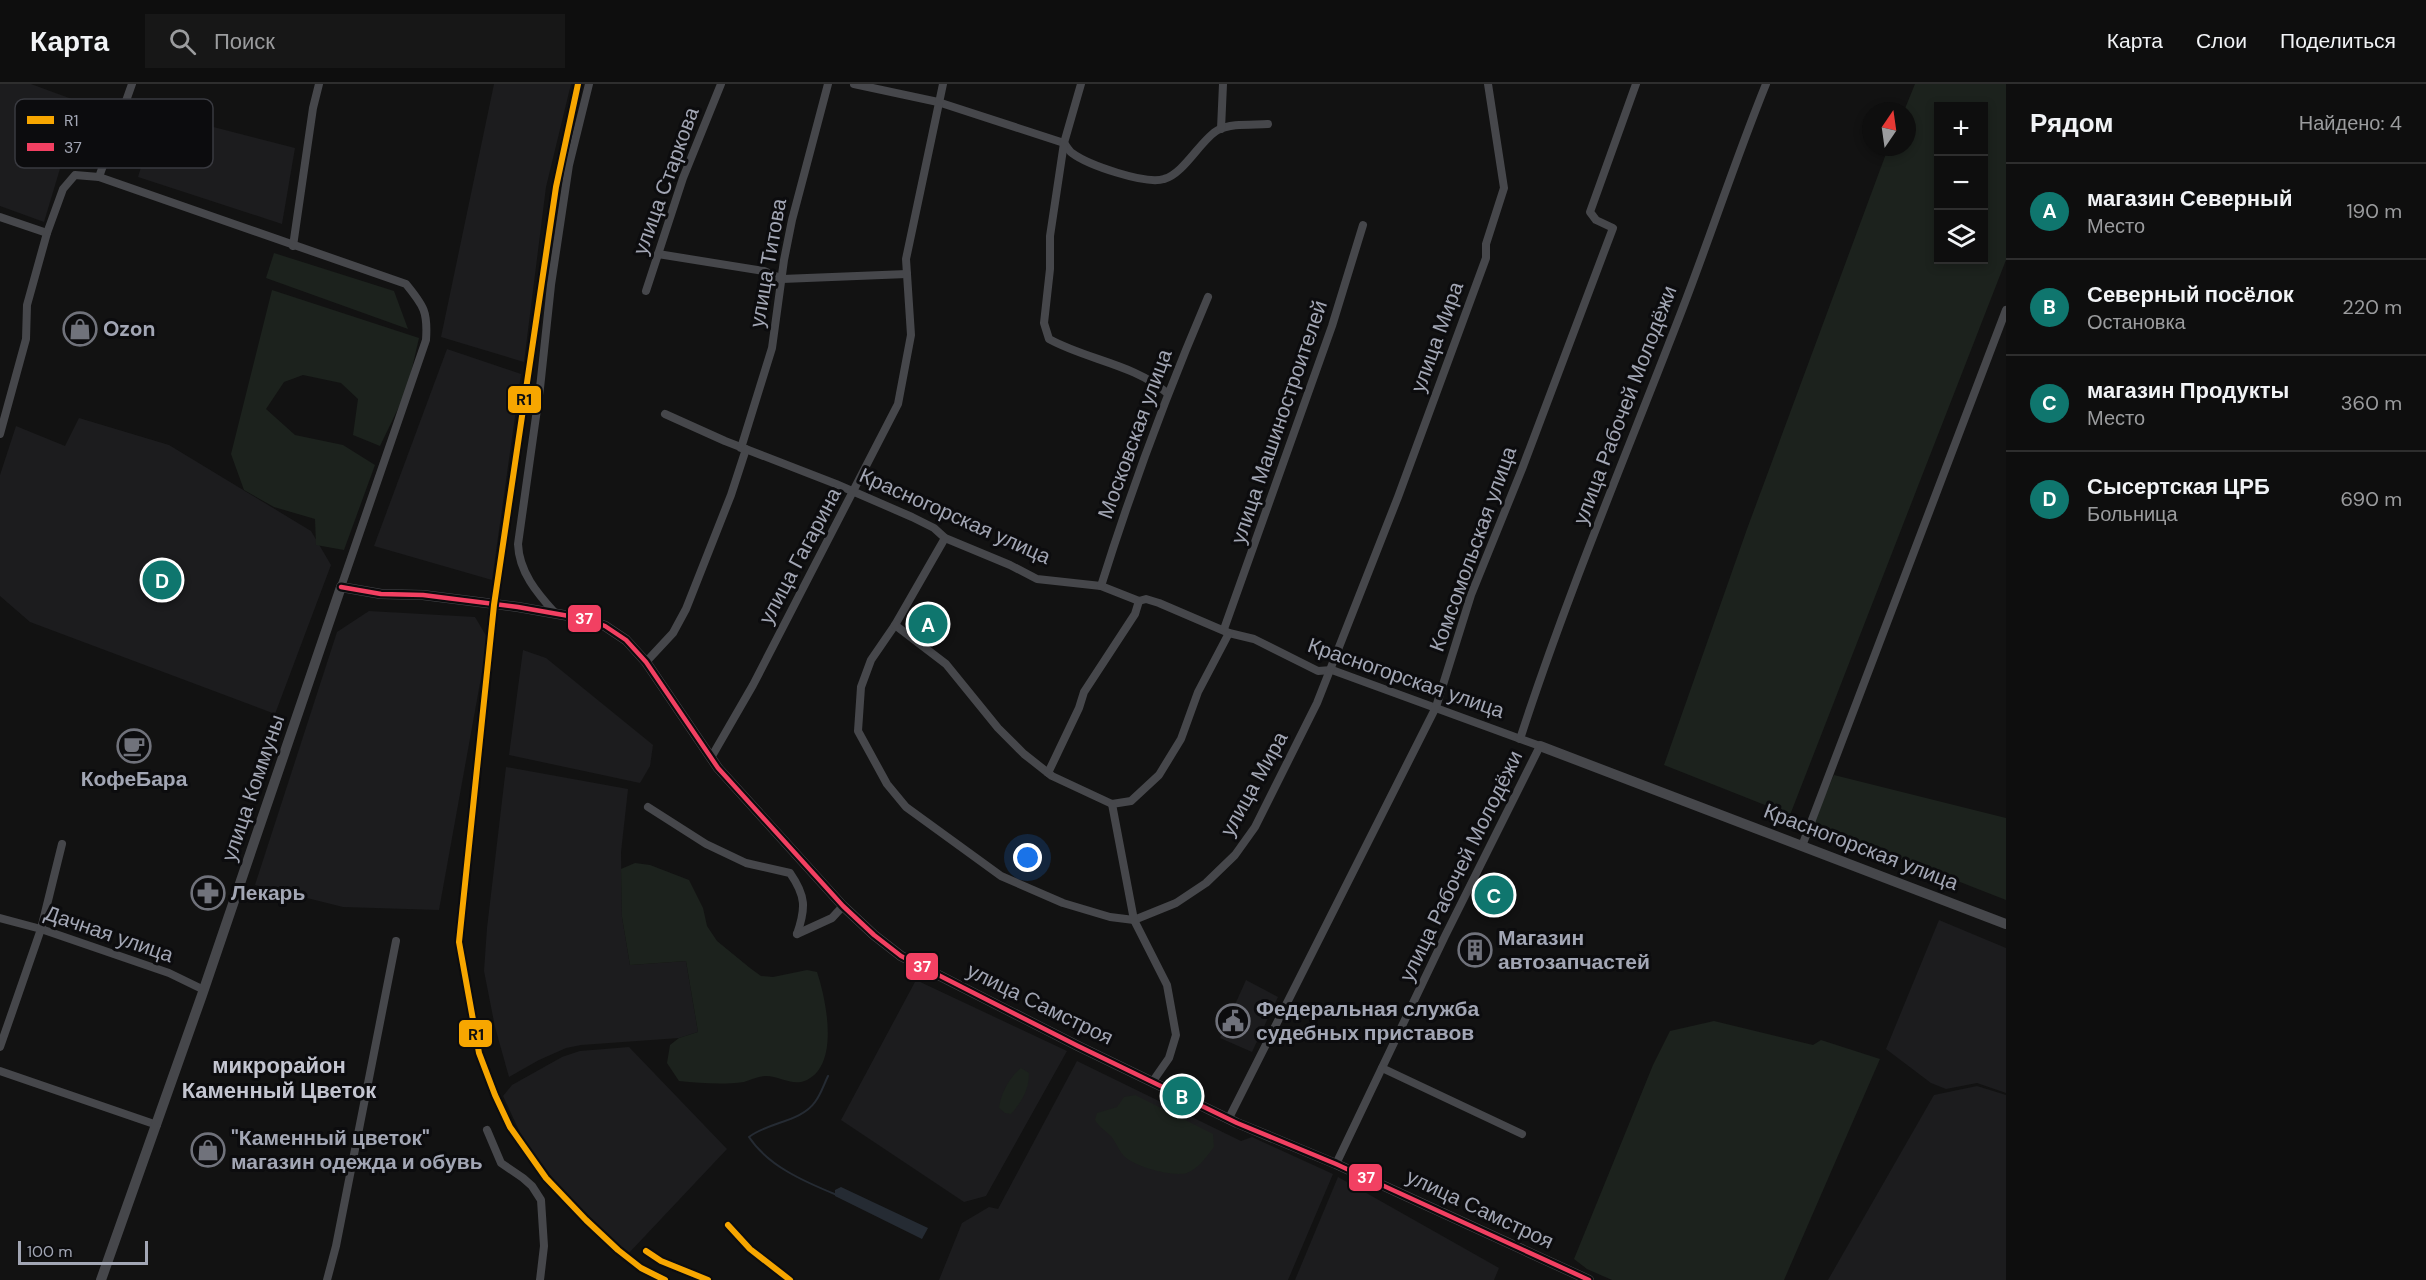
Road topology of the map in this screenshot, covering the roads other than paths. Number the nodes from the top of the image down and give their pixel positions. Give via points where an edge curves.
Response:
1 (132, 84) edge
2 (319, 84) edge
3 (590, 84) edge
4 (721, 84) edge
5 (828, 84) edge
6 (854, 84) edge
7 (943, 84) edge
8 (1082, 84) edge
9 (1222, 84) edge
10 (1488, 84) edge
11 (1636, 84) edge
12 (1766, 84) edge
13 (127, 99) edge
14 (938, 102) junction
15 (1268, 124) dead end
16 (1221, 129) junction
17 (1064, 143) junction
18 (102, 168) edge
19 (99, 177) junction
20 (0, 217) edge
21 (1363, 225) dead end
22 (47, 233) junction
23 (293, 246) junction
24 (658, 254) junction
25 (907, 274) junction
26 (782, 279) junction
27 (646, 291) dead end
28 (1208, 297) dead end
29 (2006, 310) edge
30 (1167, 393) junction
31 (665, 414) dead end
32 (0, 434) edge
33 (743, 448) junction
34 (854, 492) junction
35 (945, 538) junction
36 (1101, 586) junction
37 (341, 587) junction
38 (1139, 601) junction
39 (555, 613) junction
40 (895, 626) junction
41 (1226, 631) junction
42 (646, 662) junction
43 (1332, 670) junction
44 (1436, 707) junction
45 (1520, 740) junction
46 (1540, 746) junction
47 (712, 756) junction
48 (1048, 773) junction
49 (1112, 804) junction
50 (648, 807) dead end
51 (62, 844) dead end
52 (1802, 846) junction
53 (843, 906) junction
54 (0, 918) edge
55 (1134, 920) junction
56 (2006, 924) edge
57 (41, 929) junction
58 (396, 940) dead end
59 (204, 990) junction
60 (0, 1047) edge
61 (1382, 1068) junction
62 (0, 1071) edge
63 (1153, 1081) junction
64 (1228, 1118) junction
65 (157, 1125) junction
66 (487, 1130) dead end
67 (1522, 1134) dead end
68 (1336, 1164) junction
69 (101, 1280) edge
70 (327, 1280) edge
71 (540, 1280) edge
72 (1589, 1280) edge

1 - 13 street
2 - 23 street
3 - 39 street via 569,165 518,544 518,555 532,588
4 - 24 street, улица Старкова
5 - 26 street, улица Титова via 792,220
6 - 14 street
7 - 14 street, улица Гагарина
8 - 17 street
9 - 16 street
10 - 43 street, улица Мира via 1504,188 1486,244 1486,258
11 - 44 street, Комсомольская улица via 1590,212 1596,220 1613,228 1471,595
12 - 45 street, улица Рабочей Молодёжи via 1546,661
14 - 17 street
14 - 25 street, улица Гагарина via 906,259
15 - 16 street
16 - 17 street via 1165,179 1150,180 1110,171 1076,156
17 - 30 street via 1050,236 1044,324 1049,339 1141,374
18 - 19 street
19 - 22 street via 75,175 70,180
19 - 23 street
20 - 22 street
21 - 41 street, улица Машиностроителей via 1329,337
22 - 32 street via 27,305 26,339
23 - 37 street, улица Коммуны via 406,284 423,304 427,323 426,340
24 - 26 street via 764,271
24 - 27 street, улица Старкова
25 - 26 street
25 - 34 street, улица Гагарина via 911,335 898,404
26 - 33 street, улица Титова via 772,348
28 - 30 street, Московская улица
29 - 52 street
30 - 36 street, Московская улица
31 - 33 street, Красногорская улица
33 - 34 street, Красногорская улица
33 - 42 street, улица Титова via 731,495 686,609 673,633
34 - 35 street, Красногорская улица via 934,528
34 - 47 street, улица Гагарина
35 - 36 street, Красногорская улица via 1037,579
35 - 40 street
36 - 38 street, Красногорская улица
37 - 39 street, улица Самстроя
37 - 59 street, улица Коммуны
38 - 41 street, Красногорская улица via 1159,603
38 - 48 street via 1135,614 1084,692
39 - 42 street, улица Самстроя via 605,627 626,640
40 - 48 street via 946,664 998,728
40 - 55 street via 871,660 861,687 858,731 887,784 906,807 1001,876 1063,903
41 - 43 street, Красногорская улица via 1254,639 1318,671
41 - 49 street, улица Машиностроителей via 1181,739 1159,775 1131,801
42 - 47 street, улица Самстроя
43 - 44 street, Красногорская улица
43 - 55 street, улица Мира via 1255,827 1235,855 1206,883 1176,903
44 - 45 street, Красногорская улица
44 - 64 street, Комсомольская улица
45 - 46 street, Красногорская улица
46 - 52 street, Красногорская улица
46 - 61 street, улица Рабочей Молодёжи
47 - 53 street, улица Самстроя via 718,768
48 - 49 street
49 - 55 street
50 - 53 street via 706,844 746,863 790,873 799,885 805,907 797,934 832,918
51 - 57 street
52 - 56 street, Красногорская улица
53 - 63 street, улица Самстроя via 901,956
54 - 57 street, Дачная улица
55 - 63 street via 1167,985 1176,1035 1168,1058
57 - 59 street, Дачная улица via 169,973
57 - 60 street
58 - 70 street
59 - 65 street, улица Коммуны
61 - 67 street
61 - 68 street, улица Рабочей Молодёжи
62 - 65 street
63 - 64 street, улица Самстроя
64 - 68 street, улица Самстроя
65 - 69 street, улица Коммуны
66 - 71 street via 501,1163 532,1186 541,1200
68 - 72 street, улица Самстроя

